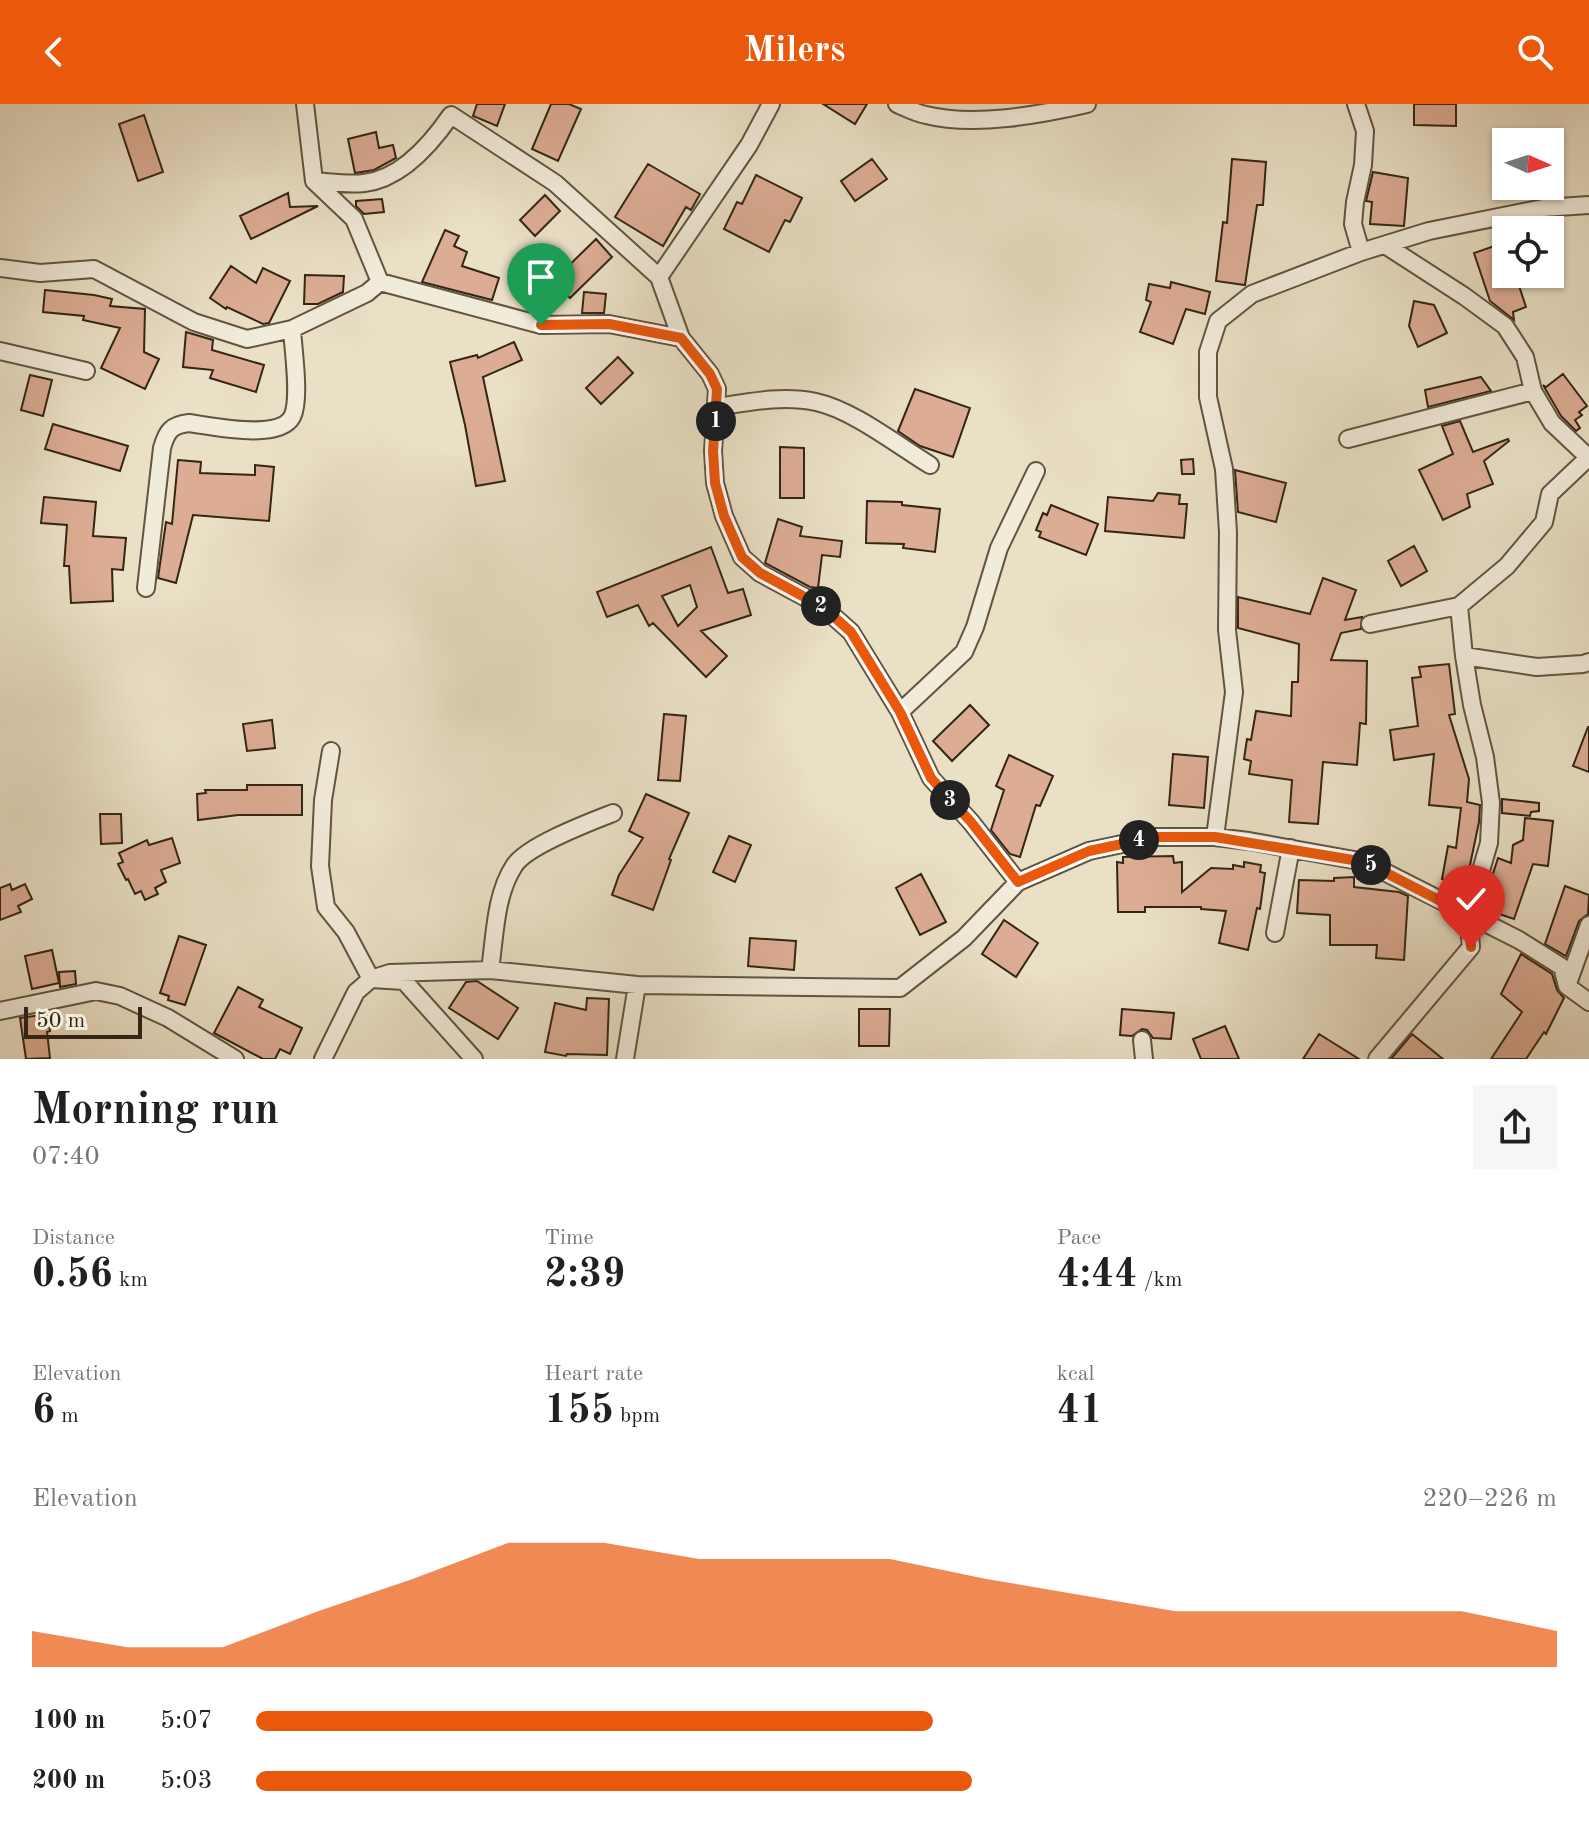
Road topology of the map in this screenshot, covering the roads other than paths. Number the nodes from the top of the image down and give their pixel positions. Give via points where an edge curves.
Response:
1 (305, 104) edge
2 (771, 104) edge
3 (897, 104) edge
4 (1087, 104) edge
5 (1356, 104) edge
6 (454, 110) edge
7 (314, 181) junction
8 (1589, 205) edge
9 (1385, 245) junction
10 (1361, 252) junction
11 (0, 268) edge
12 (659, 277) junction
13 (380, 282) junction
14 (292, 329) junction
15 (681, 338) junction
16 (0, 351) edge
17 (86, 371) dead end
18 (1533, 391) junction
19 (717, 407) junction
20 (1348, 439) dead end
21 (1589, 457) edge
22 (930, 465) dead end
23 (1036, 471) dead end
24 (146, 588) dead end
25 (1459, 606) junction
26 (1370, 624) dead end
27 (1464, 656) junction
28 (1589, 662) edge
29 (900, 712) junction
30 (331, 751) dead end
31 (613, 813) dead end
32 (1215, 837) junction
33 (1291, 848) junction
34 (1018, 882) junction
35 (1468, 915) junction
36 (1589, 925) edge
37 (1275, 933) dead end
38 (490, 970) junction
39 (371, 979) junction
40 (637, 985) junction
41 (1567, 986) junction
42 (1589, 1002) edge
43 (0, 1011) edge
44 (1142, 1040) dead end
45 (235, 1059) edge
46 (323, 1059) edge
47 (474, 1059) edge
48 (625, 1059) edge
49 (1144, 1059) edge
50 (1377, 1059) edge

1 - 7 street
2 - 12 street
3 - 4 street via 924,115 960,120 1048,113
5 - 10 street via 1365,131 1353,224
6 - 7 street via 437,136 393,174 366,183
6 - 12 street via 555,183
7 - 13 street via 354,219
8 - 9 street via 1543,208
9 - 10 street
9 - 18 street via 1505,326 1525,357
10 - 32 street via 1252,294 1218,321 1208,352 1208,397 1224,469 1227,630 1234,692
11 - 14 street via 40,273 94,269 194,322 247,339
12 - 15 street
13 - 14 street
13 - 15 street via 541,325 609,324
14 - 24 street via 295,402 291,418 281,427 268,431 189,423 166,432
15 - 19 street via 710,374
16 - 17 street
18 - 20 street
18 - 21 street via 1552,423
19 - 22 street via 759,400 817,402
19 - 29 street via 715,483 742,557 760,573 823,607 851,632
21 - 25 street via 1550,494 1544,522 1507,566
23 - 29 street via 999,548 964,652
25 - 26 street
25 - 27 street
27 - 28 street via 1537,667
27 - 35 street via 1491,803 1489,843
29 - 34 street via 931,778
30 - 39 street via 320,866 326,907
31 - 38 street via 556,836 515,863 502,891
32 - 33 street
32 - 34 street via 1155,837 1089,851
33 - 35 street via 1365,862
33 - 37 street
34 - 40 street via 964,938 900,988
35 - 41 street via 1562,967
35 - 50 street via 1471,947
36 - 41 street
38 - 39 street via 390,973
38 - 40 street
39 - 46 street via 356,992
39 - 47 street via 404,981
40 - 48 street
41 - 42 street
43 - 45 street via 96,991 168,1018
44 - 49 street

